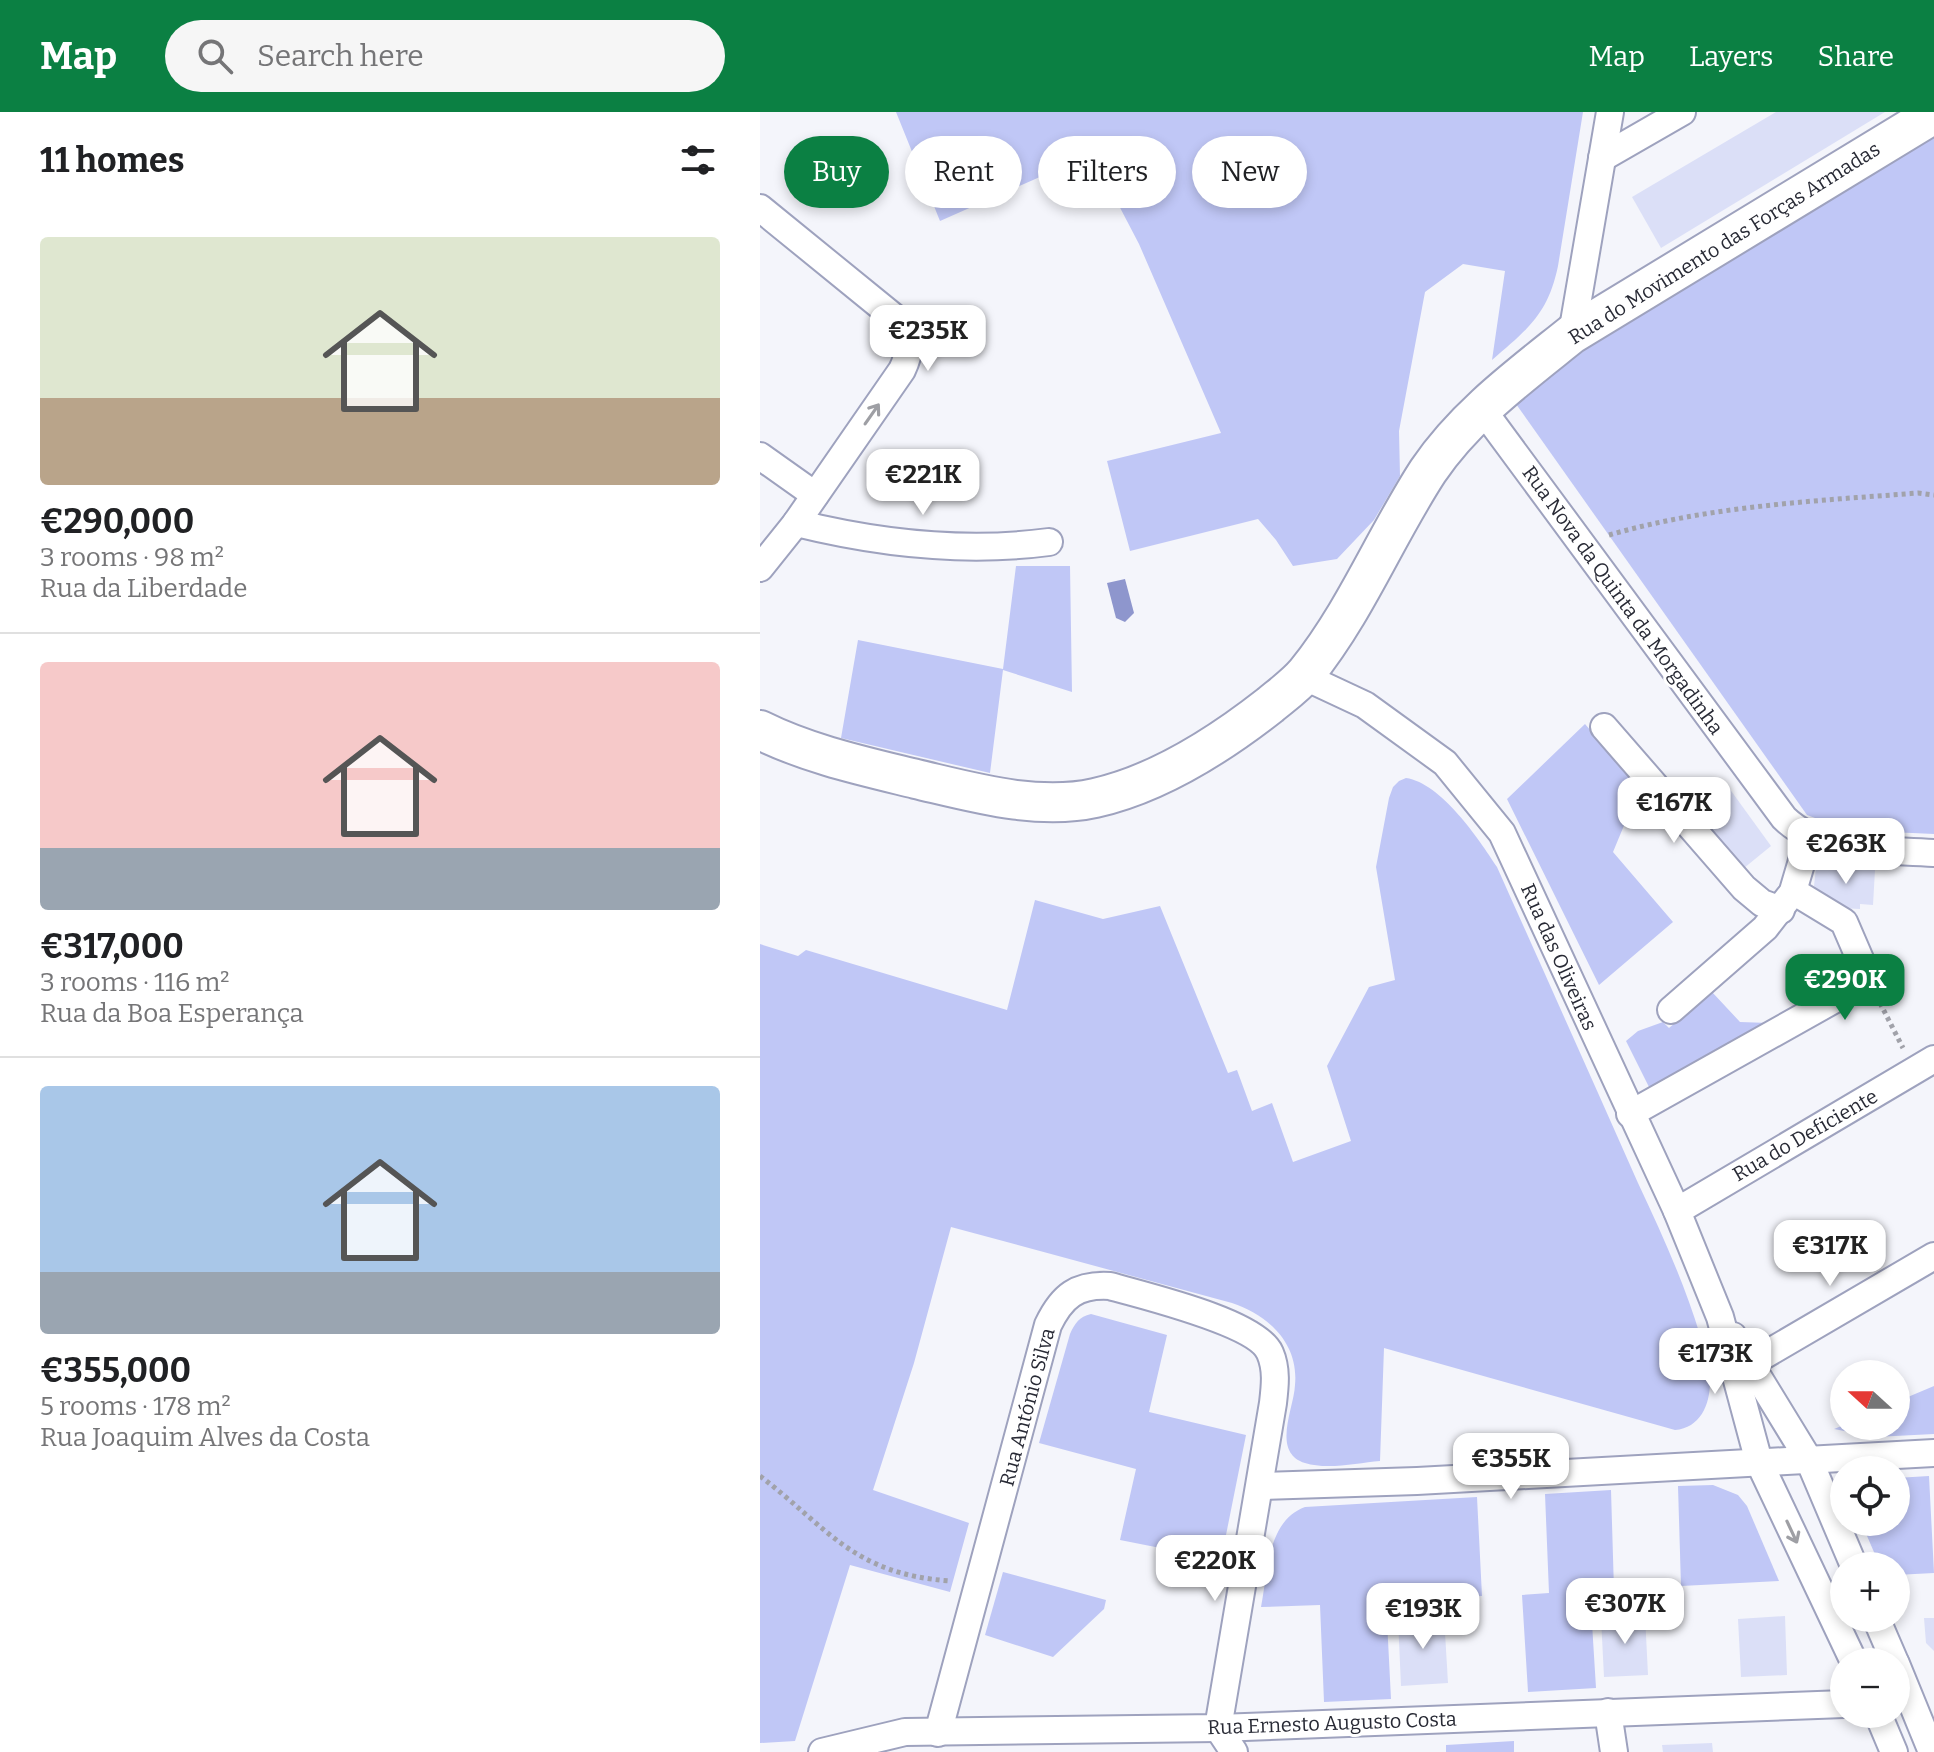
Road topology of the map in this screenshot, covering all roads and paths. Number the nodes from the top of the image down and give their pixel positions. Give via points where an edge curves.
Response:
1 (1610, 112) edge
2 (1682, 112) edge
3 (1934, 114) edge
4 (1602, 158) junction
5 (760, 208) edge
6 (1572, 334) junction
7 (1482, 409) junction
8 (760, 456) edge
9 (815, 495) junction
10 (1934, 495) edge
11 (796, 523) junction
12 (1049, 542) dead end
13 (1581, 543) junction
14 (760, 568) edge
15 (1303, 676) junction
16 (1604, 727) dead end
17 (760, 730) edge
18 (1809, 837) junction
19 (1934, 853) edge
20 (1787, 900) junction
21 (1869, 980) junction
22 (1671, 1010) dead end
23 (1924, 1065) edge
24 (1630, 1114) junction
25 (1677, 1211) junction
26 (1934, 1256) edge
27 (1720, 1317) junction
28 (1751, 1363) junction
29 (1934, 1453) edge
30 (1809, 1460) junction
31 (1759, 1462) junction
32 (760, 1476) edge
33 (1261, 1486) junction
34 (1848, 1552) edge
35 (978, 1585) junction
36 (1847, 1648) edge
37 (1914, 1700) edge
38 (1830, 1704) edge
39 (1608, 1712) junction
40 (1218, 1728) junction
41 (1884, 1728) edge
42 (938, 1733) junction
43 (822, 1752) edge
44 (1234, 1752) edge
45 (1614, 1752) edge
46 (1894, 1752) edge
47 (1932, 1752) edge

1 - 4 street
2 - 4 street
3 - 6 main road, Rua do Movimento das Forças Armadas
4 - 6 street
9 -> 5 street via 902,370 909,337 900,322
6 - 7 main road, Rua do Movimento das Forças Armadas
7 - 13 street, Rua Nova da Quinta da Morgadinha
7 - 15 main road, Rua do Movimento das Forças Armadas via 1429,470 1335,634
8 - 9 street
9 - 11 street
10 - 13 path via 1774,503 1646,524
11 - 12 street via 885,540 976,547
11 - 14 street
13 - 18 street, Rua Nova da Quinta da Morgadinha via 1784,818
15 - 17 main road, Rua do Movimento das Forças Armadas via 1237,731 1194,757 1093,799 1023,800 964,790 831,757
15 - 24 street, Rua das Oliveiras via 1365,705 1445,763 1502,833
16 - 20 street via 1744,888 1762,903
18 - 19 street, Rua Nova da Quinta da Morgadinha
18 - 20 street
20 - 21 street via 1844,922
20 - 22 street via 1765,928
21 - 23 path
21 - 24 street
23 - 25 street, Rua do Deficiente
24 - 25 street, Rua das Oliveiras
25 - 27 street, Rua das Oliveiras
26 - 28 street
27 - 28 street, Rua das Oliveiras
27 - 31 street, Rua das Oliveiras
28 - 30 street, Rua das Oliveiras
29 - 30 street
30 - 31 street
30 - 34 street, Rua das Oliveiras
31 - 33 street
31 -> 36 street, Rua das Oliveiras
32 - 35 path via 833,1540 872,1563 918,1577
33 - 35 street, Rua António Silva via 1276,1373 1270,1350 1253,1334 1229,1323 1110,1286 1090,1285 1058,1305 1048,1325
33 - 40 street, Rua António Silva
35 - 42 street, Rua António Silva
37 - 47 street
38 - 39 street, Rua Ernesto Augusto Costa
39 - 40 street, Rua Ernesto Augusto Costa
39 - 45 street
40 - 42 street, Rua Ernesto Augusto Costa
40 - 44 street
41 - 46 street
42 - 43 street, Rua Ernesto Augusto Costa via 905,1732

